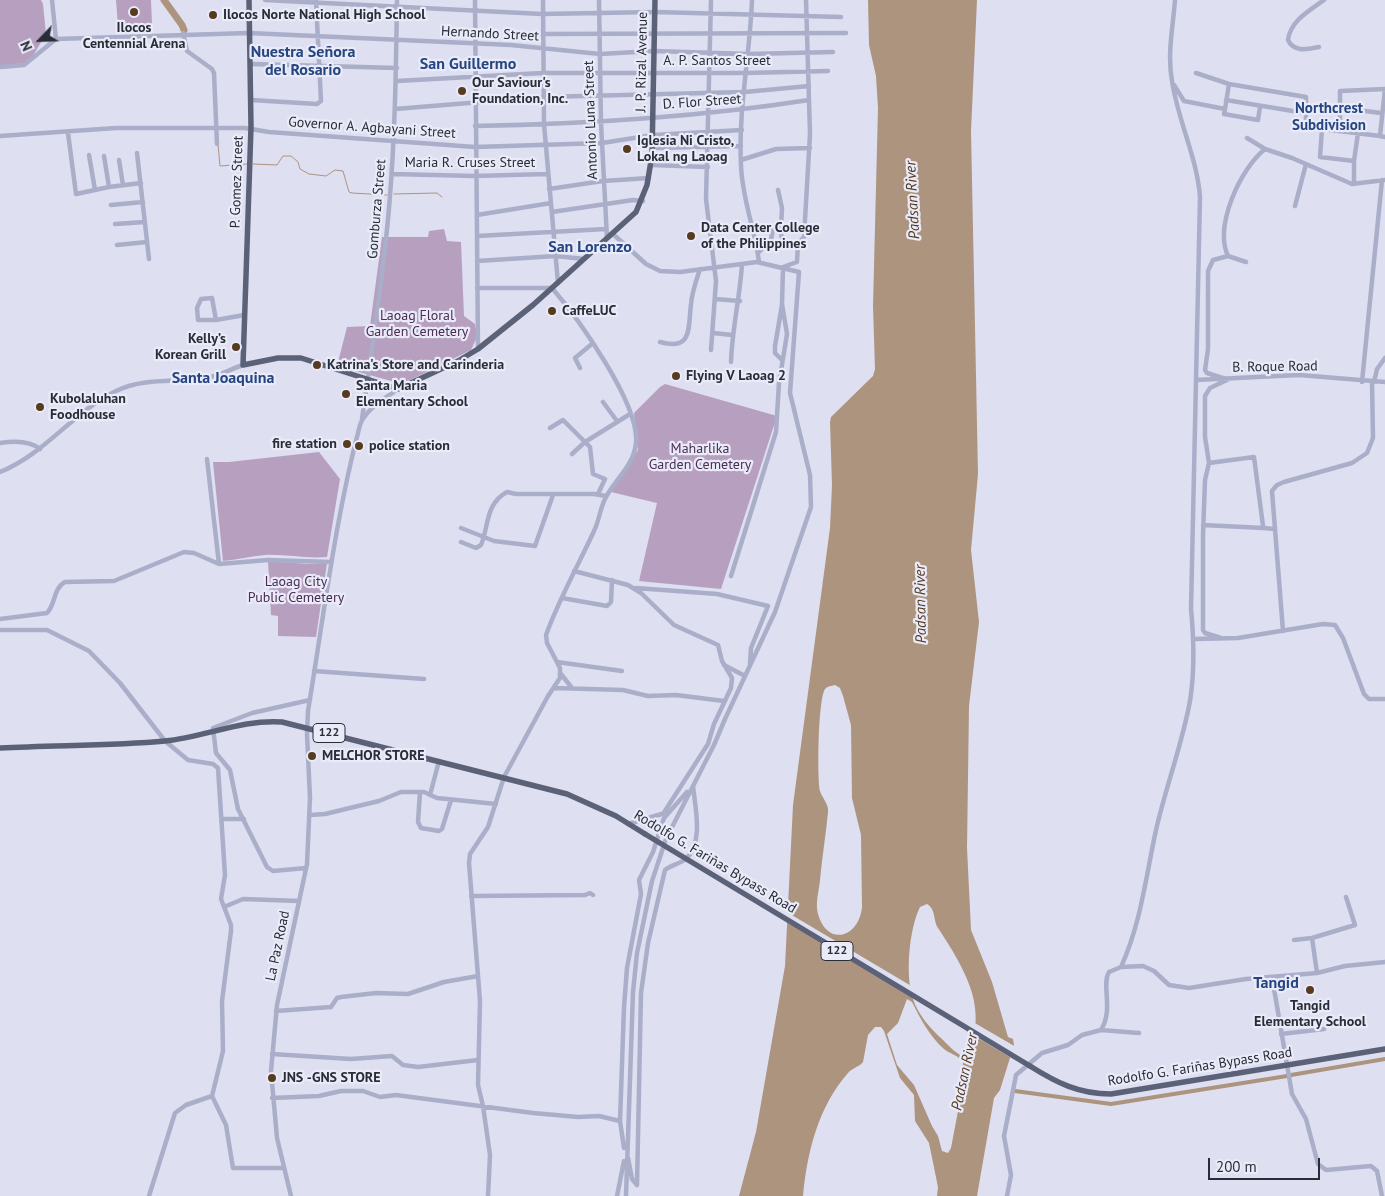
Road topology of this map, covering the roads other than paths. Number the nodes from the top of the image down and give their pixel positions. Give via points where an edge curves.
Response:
1 (52, 0) edge
2 (249, 0) edge
3 (265, 0) edge
4 (397, 0) edge
5 (475, 0) edge
6 (542, 0) edge
7 (599, 0) edge
8 (655, 0) edge
9 (711, 0) edge
10 (752, 0) edge
11 (806, 0) edge
12 (1175, 0) edge
13 (1324, 0) edge
14 (316, 1) edge
15 (397, 7) junction
16 (475, 11) junction
17 (655, 12) junction
18 (599, 13) junction
19 (542, 14) junction
20 (711, 14) junction
21 (751, 14) junction
22 (806, 16) junction
23 (841, 17) dead end
24 (183, 33) junction
25 (249, 33) junction
26 (599, 33) junction
27 (710, 33) junction
28 (846, 33) dead end
29 (542, 34) junction
30 (654, 34) junction
31 (750, 34) junction
32 (807, 34) junction
33 (317, 36) junction
34 (56, 39) junction
35 (397, 41) junction
36 (475, 43) junction
37 (1319, 47) dead end
38 (542, 48) junction
39 (654, 51) junction
40 (808, 52) junction
41 (833, 52) dead end
42 (600, 54) junction
43 (710, 54) junction
44 (749, 54) junction
45 (251, 64) junction
46 (319, 64) junction
47 (0, 67) edge
48 (397, 68) junction
49 (653, 71) junction
50 (809, 71) junction
51 (828, 71) dead end
52 (600, 72) junction
53 (542, 73) junction
54 (709, 73) junction
55 (746, 73) junction
56 (1196, 73) dead end
57 (475, 77) junction
58 (397, 81) junction
59 (1172, 81) junction
60 (1229, 84) junction
61 (809, 86) junction
62 (745, 92) junction
63 (653, 94) junction
64 (709, 94) junction
65 (601, 96) junction
66 (543, 97) junction
67 (251, 100) junction
68 (810, 100) junction
69 (1226, 100) junction
70 (475, 103) junction
71 (1260, 107) junction
72 (1341, 108) junction
73 (395, 109) junction
74 (1225, 109) junction
75 (743, 110) junction
76 (1306, 113) junction
77 (1381, 113) junction
78 (709, 114) junction
79 (653, 116) junction
80 (600, 123) junction
81 (544, 124) junction
82 (475, 126) junction
83 (217, 128) junction
84 (251, 128) junction
85 (1322, 129) junction
86 (708, 130) junction
87 (742, 130) junction
88 (1340, 131) junction
89 (68, 133) junction
90 (1358, 133) junction
91 (653, 135) junction
92 (0, 136) edge
93 (1382, 136) edge
94 (1248, 138) dead end
95 (394, 141) junction
96 (602, 143) junction
97 (217, 144) dead end
98 (741, 146) junction
99 (475, 147) junction
100 (545, 147) junction
101 (708, 147) junction
102 (653, 148) junction
103 (810, 148) junction
104 (1265, 149) junction
105 (137, 153) dead end
106 (89, 155) dead end
107 (104, 156) dead end
108 (119, 160) dead end
109 (741, 160) junction
110 (1354, 161) junction
111 (652, 164) junction
112 (1306, 164) junction
113 (708, 166) junction
114 (392, 174) junction
115 (547, 174) junction
116 (475, 176) junction
117 (649, 178) junction
118 (603, 180) junction
119 (1384, 180) edge
120 (140, 183) junction
121 (1354, 184) junction
122 (123, 185) junction
123 (108, 187) junction
124 (549, 188) junction
125 (95, 190) junction
126 (778, 190) dead end
127 (643, 200) junction
128 (142, 202) junction
129 (551, 203) junction
130 (605, 203) junction
131 (111, 205) dead end
132 (1295, 206) dead end
133 (552, 212) junction
134 (477, 215) junction
135 (145, 222) junction
136 (115, 224) dead end
137 (750, 224) junction
138 (773, 228) junction
139 (606, 229) junction
140 (781, 229) junction
141 (554, 233) junction
142 (613, 234) junction
143 (477, 236) junction
144 (607, 239) junction
145 (147, 242) junction
146 (798, 243) junction
147 (117, 245) dead end
148 (758, 252) junction
149 (556, 256) junction
150 (1228, 256) junction
151 (149, 259) dead end
152 (586, 259) junction
153 (477, 261) junction
154 (760, 262) junction
155 (1246, 262) dead end
156 (742, 264) junction
157 (716, 267) junction
158 (783, 267) junction
159 (700, 269) junction
160 (558, 283) junction
161 (477, 288) junction
162 (552, 288) junction
163 (715, 299) junction
164 (740, 301) junction
165 (782, 304) junction
166 (244, 315) junction
167 (216, 320) junction
168 (713, 333) junction
169 (732, 335) junction
170 (660, 342) dead end
171 (593, 343) junction
172 (478, 349) junction
173 (711, 350) dead end
174 (1385, 358) edge
175 (782, 360) junction
176 (731, 362) dead end
177 (242, 365) junction
178 (580, 368) dead end
179 (367, 379) junction
180 (1228, 379) junction
181 (1196, 380) junction
182 (1362, 382) junction
183 (1373, 382) junction
184 (1385, 382) edge
185 (398, 389) junction
186 (603, 402) dead end
187 (630, 414) junction
188 (362, 419) junction
189 (617, 421) junction
190 (550, 428) dead end
191 (585, 442) junction
192 (0, 443) edge
193 (40, 449) junction
194 (572, 454) dead end
195 (207, 459) dead end
196 (1209, 463) junction
197 (0, 472) edge
198 (598, 494) junction
199 (553, 496) junction
200 (606, 496) junction
201 (1203, 525) junction
202 (461, 528) dead end
203 (1263, 528) junction
204 (1274, 529) junction
205 (484, 536) junction
206 (462, 542) dead end
207 (330, 562) junction
208 (219, 564) junction
209 (574, 571) junction
210 (731, 576) dead end
211 (612, 580) junction
212 (635, 588) junction
213 (562, 598) junction
214 (0, 619) edge
215 (0, 630) edge
216 (1283, 631) junction
217 (1221, 638) junction
218 (1194, 639) junction
219 (557, 662) junction
220 (724, 665) junction
221 (750, 665) junction
222 (314, 671) junction
223 (622, 671) dead end
224 (561, 674) junction
225 (745, 676) junction
226 (424, 679) dead end
227 (554, 688) junction
228 (572, 688) junction
229 (1385, 699) edge
230 (310, 700) junction
231 (724, 701) junction
232 (307, 728) junction
233 (214, 732) junction
234 (165, 741) junction
235 (0, 748) edge
236 (438, 761) junction
237 (504, 777) junction
238 (693, 786) junction
239 (420, 792) junction
240 (430, 795) junction
241 (451, 800) junction
242 (496, 804) junction
243 (665, 813) junction
244 (310, 815) junction
245 (222, 819) junction
246 (244, 819) junction
247 (628, 824) junction
248 (306, 868) junction
249 (593, 895) dead end
250 (472, 896) junction
251 (1346, 897) dead end
252 (299, 901) junction
253 (224, 907) junction
254 (1312, 938) junction
255 (1294, 940) dead end
256 (1385, 962) edge
257 (1121, 967) junction
258 (1317, 973) junction
259 (478, 976) junction
260 (1272, 977) junction
261 (276, 1010) junction
262 (1324, 1029) dead end
263 (1101, 1030) junction
264 (1139, 1033) dead end
265 (1281, 1034) junction
266 (1385, 1050) edge
267 (272, 1054) junction
268 (478, 1060) junction
269 (1286, 1066) junction
270 (212, 1096) junction
271 (272, 1098) junction
272 (483, 1106) junction
273 (620, 1121) junction
274 (626, 1152) junction
275 (284, 1168) junction
276 (149, 1196) edge
277 (291, 1196) edge
278 (488, 1196) edge
279 (617, 1196) edge
280 (626, 1196) edge
281 (1007, 1196) edge
282 (1382, 1196) edge

1 - 34 street
2 - 25 main road, P. Gomez Street
3 - 14 street
4 - 15 street, Gomburza Street
5 - 16 street
6 - 19 street
7 - 18 street, Antonio Luna Street
8 - 17 main road, J. P. Rizal Avenue
9 - 20 street
10 - 21 street
11 - 22 street
12 - 59 street via 1170,59
13 - 37 street via 1302,16 1291,29 1288,40 1299,50
14 - 15 street
14 - 33 street
15 - 16 street
15 - 35 street, Gomburza Street
16 - 19 street
16 - 36 street
17 - 18 street
17 - 20 street
17 - 30 main road, J. P. Rizal Avenue
18 - 19 street
18 - 26 street, Antonio Luna Street
19 - 29 street
20 - 21 street
20 - 27 street
21 - 22 street
21 - 31 street
22 - 23 street
22 - 32 street
24 - 25 street, Hernando Street
24 - 34 street, Hernando Street
24 - 83 street via 187,51 214,73
25 - 33 street, Hernando Street
25 - 45 main road, P. Gomez Street
26 - 29 street
26 - 30 street
26 - 42 street, Antonio Luna Street
27 - 30 street
27 - 31 street
27 - 43 street
28 - 32 street
29 - 38 street
30 - 39 main road, J. P. Rizal Avenue
31 - 32 street
31 - 44 street
32 - 40 street
33 - 35 street, Hernando Street
33 - 46 street
34 - 47 street via 24,65
35 - 36 street, Hernando Street
35 - 48 street, Gomburza Street
36 - 38 street, Hernando Street
36 - 57 street
38 - 42 street, Hernando Street
38 - 53 street
39 - 42 street, Hernando Street
39 - 43 street, Hernando Street
39 - 49 main road, J. P. Rizal Avenue
40 - 41 street, Hernando Street
40 - 44 street, Hernando Street
40 - 50 street
42 - 52 street, Antonio Luna Street
43 - 44 street, Hernando Street
43 - 54 street
44 - 55 street
45 - 46 street
45 - 67 main road, P. Gomez Street
46 - 48 street
46 - 67 street via 321,100 317,104
48 - 58 street, Gomburza Street
49 - 52 street, A. P. Santos Street
49 - 54 street, A. P. Santos Street
49 - 63 main road, J. P. Rizal Avenue
50 - 51 street, A. P. Santos Street
50 - 55 street, A. P. Santos Street
50 - 61 street
52 - 53 street, A. P. Santos Street
52 - 65 street, Antonio Luna Street
53 - 57 street, A. P. Santos Street
53 - 66 street
54 - 55 street, A. P. Santos Street
54 - 64 street
55 - 62 street
56 - 60 street
57 - 58 street, A. P. Santos Street
57 - 70 street
58 - 73 street, Gomburza Street
59 - 74 street via 1187,102
59 - 181 street via 1198,178
60 - 69 street
60 - 76 street via 1306,97
61 - 62 street
61 - 68 street
62 - 64 street
62 - 75 street
63 - 64 street
63 - 65 street
63 - 79 main road, J. P. Rizal Avenue
64 - 78 street
65 - 66 street
65 - 80 street, Antonio Luna Street
66 - 70 street
66 - 81 street
67 - 84 main road, P. Gomez Street
68 - 75 street, D. Flor Street
68 - 103 street
69 - 71 street
69 - 74 street
70 - 73 street
70 - 82 street
71 - 74 street via 1258,120 1224,114
71 - 76 street
72 - 77 street
72 - 77 street via 1340,91 1385,89
72 - 88 street
73 - 95 street, Gomburza Street
75 - 78 street, D. Flor Street
75 - 87 street
76 - 85 street via 1306,127
77 - 93 street
78 - 79 street, D. Flor Street
78 - 86 street
79 - 80 street, D. Flor Street
79 - 91 main road, J. P. Rizal Avenue
80 - 81 street, D. Flor Street
80 - 96 street, Antonio Luna Street
81 - 82 street, D. Flor Street
81 - 100 street
82 - 99 street
83 - 84 street, Governor A. Agbayani Street
83 - 89 street, Governor A. Agbayani Street via 116,128
83 - 97 street
84 - 95 street, Governor A. Agbayani Street
84 - 166 main road, P. Gomez Street
85 - 88 street
85 - 110 street via 1320,157
86 - 87 street, Governor A. Agbayani Street
86 - 91 street, Governor A. Agbayani Street
86 - 101 street
87 - 98 street
88 - 90 street
89 - 92 street, Governor A. Agbayani Street
89 - 125 street via 76,194
90 - 93 street
90 - 110 street
91 - 96 street, Governor A. Agbayani Street
91 - 102 main road, J. P. Rizal Avenue
94 - 104 street
95 - 99 street, Governor A. Agbayani Street
95 - 114 street, Gomburza Street
96 - 100 street, Governor A. Agbayani Street
96 - 118 street, Antonio Luna Street
98 - 101 street
98 - 109 street
99 - 100 street, Governor A. Agbayani Street
99 - 116 street
100 - 115 street
101 - 102 street
101 - 113 street
102 - 111 main road, J. P. Rizal Avenue
103 - 109 street via 776,148
103 - 146 street via 804,237
104 - 112 street
104 - 150 street via 1249,165 1233,198 1224,239
105 - 120 street
106 - 125 street
107 - 123 street
108 - 122 street
109 - 137 street
110 - 121 street
111 - 113 street
111 - 117 main road, J. P. Rizal Avenue
112 - 121 street
112 - 132 street
113 - 157 street via 707,210
114 - 116 street, Maria R. Cruses Street
114 - 179 street, Gomburza Street via 383,275
115 - 116 street, Maria R. Cruses Street
115 - 124 street
116 - 134 street
117 - 118 street
117 - 127 main road, J. P. Rizal Avenue
118 - 124 street
118 - 130 street, Antonio Luna Street
119 - 121 street
119 - 182 street
120 - 122 street
120 - 128 street
122 - 123 street
123 - 125 street
124 - 129 street
126 - 140 street via 782,208
127 - 130 street
127 - 142 main road, J. P. Rizal Avenue via 633,216
128 - 131 street
128 - 135 street
129 - 133 street
129 - 134 street
130 - 133 street
130 - 139 street, Antonio Luna Street
133 - 141 street
134 - 143 street
135 - 136 street
135 - 145 street
137 - 138 street
137 - 148 street
138 - 140 street
138 - 148 street via 771,240
139 - 141 street
139 - 144 street, Antonio Luna Street
140 - 146 street via 783,243
141 - 143 street
141 - 149 street
142 - 144 main road, J. P. Rizal Avenue
142 - 159 street via 646,264 660,271
143 - 153 street
144 - 152 main road, J. P. Rizal Avenue
145 - 147 street
145 - 151 street
146 - 158 street via 797,262
148 - 154 street
149 - 152 street
149 - 153 street
149 - 160 street
150 - 155 street
150 - 180 street via 1214,260 1208,270 1205,370
152 - 160 main road, J. P. Rizal Avenue
153 - 161 street
154 - 156 street
154 - 158 street
156 - 157 street
156 - 164 street
157 - 159 street
157 - 163 street
158 - 165 street
158 - 221 street via 799,272 790,393 810,475 811,507 775,612
159 - 170 street via 693,291 687,336 681,343 670,345
160 - 162 main road, J. P. Rizal Avenue
161 - 162 street
161 - 172 street
162 - 171 street
162 - 172 main road, J. P. Rizal Avenue
163 - 164 street
163 - 168 street
164 - 169 street
165 - 175 street via 786,334
165 - 175 street via 775,346 775,353
166 - 167 street
166 - 177 main road, P. Gomez Street
167 - 167 street via 212,298 201,299 197,308 198,320
168 - 169 street
168 - 173 street
169 - 176 street
171 - 178 street via 575,358
171 - 187 street
172 - 185 main road, J. P. Rizal Avenue
174 - 183 street
175 - 210 street via 774,446
177 - 179 main road via 278,358 301,358
177 - 193 street via 207,378 149,383 119,390 84,412
179 - 185 main road
179 - 188 street, Gomburza Street
180 - 181 street, B. Roque Road
180 - 182 street, B. Roque Road via 1299,375
180 - 196 street via 1206,392 1205,437
181 - 218 street via 1191,609
182 - 183 street, B. Roque Road
183 - 184 street, B. Roque Road
183 - 204 street via 1373,438 1370,448 1362,458 1352,463 1277,485 1271,494
185 - 188 street
186 - 189 street
187 - 189 street
187 - 200 street via 636,435 634,454
188 - 207 street, Gomburza Street
189 - 191 street
190 - 191 street via 563,420
191 - 194 street
191 - 198 street via 592,451 593,474 605,479
192 - 193 street via 22,442
193 - 197 street
195 - 208 street
196 - 201 street
196 - 203 street via 1254,458
198 - 199 street
198 - 200 street
199 - 205 street via 505,492 487,517
199 - 205 street via 535,546 494,541
200 - 209 street via 595,529
201 - 203 street
201 - 217 street via 1204,630
202 - 205 street
203 - 204 street
204 - 216 street
205 - 206 street via 478,547
207 - 208 street via 268,560
207 - 222 street, La Paz Road
208 - 214 street via 192,552 179,553 114,581 63,583 47,613
209 - 211 street
209 - 213 street
211 - 212 street
211 - 213 street via 611,602 607,606
212 - 220 street via 674,626 718,645
212 - 221 street via 717,594 768,606 751,648
213 - 219 street via 545,637
215 - 234 street via 47,630 90,651 115,677
216 - 217 street
216 - 229 street via 1335,625 1364,694 1369,698
217 - 218 street
218 - 257 street via 1186,723 1156,830 1135,934
219 - 223 street
219 - 224 street
220 - 225 street
220 - 231 street via 732,681
221 - 225 street
222 - 226 street
222 - 230 street, La Paz Road
224 - 227 street
224 - 228 street
225 - 238 street
227 - 228 street
227 - 237 street
228 - 231 street
230 - 232 street, La Paz Road
230 - 233 street via 235,718 214,725
231 - 243 street via 708,744
232 - 233 main road, Rodolfo G. Fariñas Bypass Road / 122 via 266,721
232 - 236 main road, Rodolfo G. Fariñas Bypass Road / 122
232 - 244 street, La Paz Road
233 - 234 main road, Rodolfo G. Fariñas Bypass Road / 122
233 - 246 street via 216,753 230,770 238,809
234 - 235 main road, Rodolfo G. Fariñas Bypass Road / 122
234 - 245 street via 188,760 217,766
236 - 237 main road, Rodolfo G. Fariñas Bypass Road / 122
236 - 240 street
237 - 242 street
237 - 247 main road, Rodolfo G. Fariñas Bypass Road / 122 via 567,794
238 - 243 street
238 - 274 street via 663,847 652,881 637,953
238 - 274 street via 694,846 688,857 665,870 648,943 641,993 637,1185
239 - 240 street
239 - 241 street via 418,822 421,828 442,829
239 - 244 street via 397,792 379,801
240 - 241 street
241 - 242 street
242 - 250 street via 488,827 470,854
243 - 247 street
243 - 273 street via 639,880 640,894 626,987
244 - 248 street, La Paz Road
245 - 246 street
245 - 253 street via 225,875 221,896
246 - 248 street via 268,869
247 - 269 main road, Rodolfo G. Fariñas Bypass Road / 122, bridge via 1074,1090 1094,1094 1135,1091
248 - 252 street, La Paz Road
249 - 250 street via 590,892 585,895
250 - 259 street
251 - 254 street via 1355,925
252 - 253 street via 243,899
252 - 261 street, La Paz Road
253 - 270 street via 231,931 222,1001 222,1051
254 - 255 street
254 - 258 street
256 - 258 street
257 - 260 street via 1151,969 1169,985 1189,988
257 - 263 street via 1108,975 1108,1009
258 - 260 street
259 - 261 street via 444,982 408,994 341,997 329,1007
259 - 268 street
260 - 265 street
261 - 267 street, La Paz Road
262 - 265 street
263 - 264 street
263 - 281 street via 1042,1053 1016,1075 1004,1136 1011,1175
265 - 269 street
266 - 269 main road, Rodolfo G. Fariñas Bypass Road / 122
267 - 268 street via 351,1059 392,1056 403,1065 418,1067
267 - 271 street, La Paz Road
268 - 272 street via 478,1085
269 - 282 street via 1292,1094 1306,1119 1320,1166 1326,1170 1371,1166 1377,1172
270 - 275 street via 226,1125 232,1167 243,1170
270 - 276 street via 175,1113
271 - 272 street via 359,1091 377,1097 396,1095
271 - 275 street, La Paz Road
272 - 273 street via 578,1117 599,1116
272 - 278 street via 490,1155
273 - 274 street
274 - 279 street
274 - 280 street
275 - 277 street, La Paz Road

